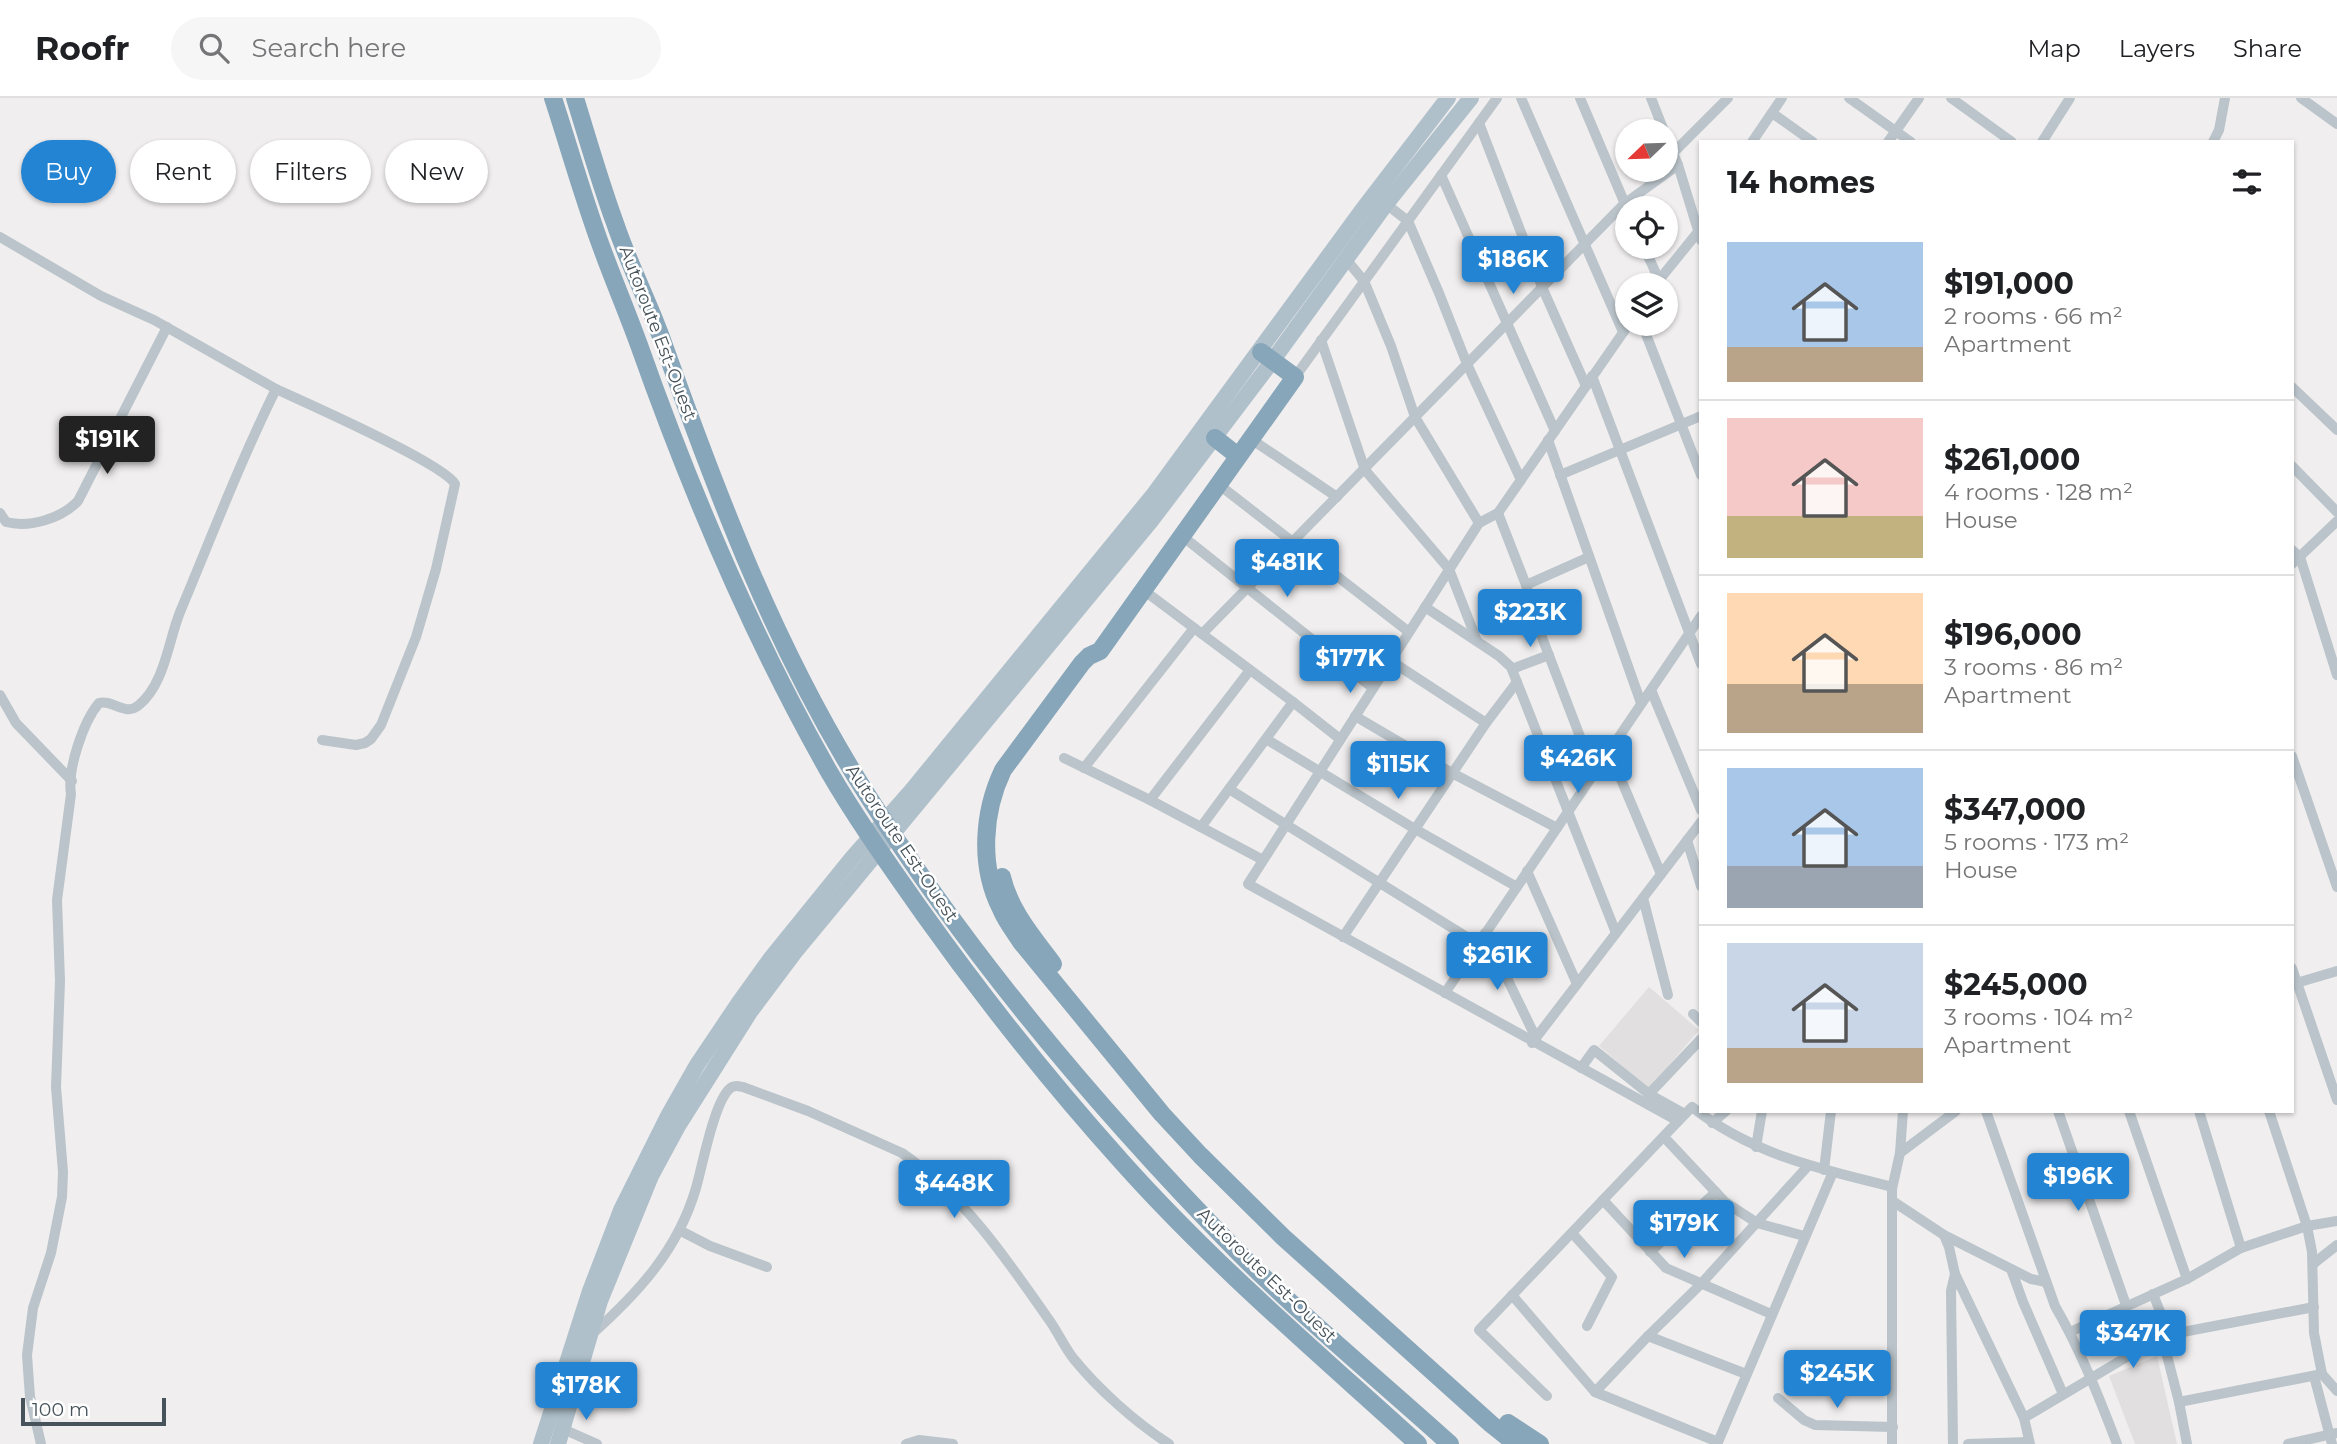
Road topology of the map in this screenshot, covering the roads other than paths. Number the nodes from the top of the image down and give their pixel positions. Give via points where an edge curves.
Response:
1 (553, 98) edge
2 (575, 98) edge
3 (1448, 98) edge
4 (1471, 98) edge
5 (1497, 98) edge
6 (1580, 98) edge
7 (1651, 98) edge
8 (1728, 98) edge
9 (1782, 98) edge
10 (1849, 98) edge
11 (1919, 98) edge
12 (1951, 98) edge
13 (2070, 98) edge
14 (2225, 98) edge
15 (2301, 98) edge
16 (1524, 99) edge
17 (1772, 113) junction
18 (1659, 119) edge
19 (1479, 123) junction
20 (2337, 124) edge
21 (1896, 131) junction
22 (1753, 140) edge
23 (1810, 140) edge
24 (1889, 140) edge
25 (1908, 140) edge
26 (2009, 140) edge
27 (2045, 140) edge
28 (2214, 140) edge
29 (1678, 148) edge
30 (1678, 165) edge
31 (1441, 175) junction
32 (1398, 178) junction
33 (1657, 182) edge
34 (1621, 196) edge
35 (1640, 196) edge
36 (1386, 204) junction
37 (1615, 217) edge
38 (1408, 221) junction
39 (1699, 227) edge
40 (0, 237) edge
41 (1585, 244) junction
42 (1340, 252) junction
43 (1664, 273) edge
44 (1364, 281) junction
45 (1542, 287) junction
46 (1615, 305) edge
47 (1508, 323) junction
48 (167, 327) junction
49 (1620, 336) edge
50 (1647, 336) edge
51 (1321, 341) junction
52 (1267, 356) junction
53 (1467, 364) junction
54 (1592, 376) junction
55 (1295, 377) junction
56 (1586, 386) junction
57 (276, 389) junction
58 (2294, 389) edge
59 (1415, 417) junction
60 (1699, 417) edge
61 (1682, 424) junction
62 (1555, 430) junction
63 (2337, 430) edge
64 (1215, 438) junction
65 (1251, 439) junction
66 (1548, 440) junction
67 (1620, 451) junction
68 (1238, 456) junction
69 (2294, 468) edge
70 (1365, 470) junction
71 (1699, 470) edge
72 (1560, 475) junction
73 (1521, 480) junction
74 (1218, 484) junction
75 (1337, 497) junction
76 (2337, 512) edge
77 (0, 513) edge
78 (1498, 513) junction
79 (2337, 521) edge
80 (1479, 523) junction
81 (1181, 535) junction
82 (1293, 541) junction
83 (1589, 557) junction
84 (2295, 557) edge
85 (1449, 569) junction
86 (1526, 585) junction
87 (1247, 588) junction
88 (1142, 589) junction
89 (1425, 607) junction
90 (1699, 619) edge
91 (1198, 631) junction
92 (1409, 632) junction
93 (1689, 634) junction
94 (1477, 642) junction
95 (1104, 644) junction
96 (1549, 656) junction
97 (1699, 659) edge
98 (1391, 661) junction
99 (1512, 669) junction
100 (1250, 670) junction
101 (2337, 675) edge
102 (1517, 682) junction
103 (1373, 688) junction
104 (1651, 690) junction
105 (0, 695) edge
106 (1293, 702) junction
107 (1642, 703) junction
108 (1355, 716) junction
109 (1486, 723) junction
110 (1266, 739) junction
111 (1340, 739) junction
112 (322, 740) dead end
113 (1609, 751) junction
114 (1064, 758) dead end
115 (2294, 761) edge
116 (1084, 768) junction
117 (1320, 771) junction
118 (1452, 773) junction
119 (1594, 773) junction
120 (72, 781) junction
121 (1229, 789) junction
122 (917, 795) junction
123 (1150, 800) junction
124 (1699, 805) edge
125 (1568, 811) junction
126 (1286, 825) junction
127 (1699, 825) edge
128 (1201, 827) junction
129 (1556, 828) junction
130 (1415, 829) junction
131 (1687, 840) junction
132 (1263, 860) junction
133 (857, 863) junction
134 (1527, 871) junction
135 (1661, 874) junction
136 (1699, 879) edge
137 (1379, 883) junction
138 (1517, 887) junction
139 (2337, 887) edge
140 (1643, 898) junction
141 (1485, 933) junction
142 (1616, 933) junction
143 (1343, 937) junction
144 (1478, 944) junction
145 (2337, 971) edge
146 (1577, 984) junction
147 (2295, 984) edge
148 (1444, 993) junction
149 (1668, 995) dead end
150 (1534, 1040) junction
151 (1699, 1041) edge
152 (1581, 1068) junction
153 (1649, 1094) junction
154 (2337, 1100) edge
155 (1699, 1113) edge
156 (1700, 1113) edge
157 (1724, 1113) edge
158 (1762, 1113) edge
159 (1831, 1113) edge
160 (1903, 1113) edge
161 (1953, 1113) edge
162 (1987, 1113) edge
163 (2060, 1113) edge
164 (2130, 1113) edge
165 (2200, 1113) edge
166 (2270, 1113) edge
167 (1682, 1118) junction
168 (1712, 1123) junction
169 (1664, 1137) junction
170 (1756, 1147) junction
171 (1900, 1153) junction
172 (1808, 1166) junction
173 (1828, 1171) junction
174 (1892, 1189) junction
175 (1716, 1192) junction
176 (1603, 1200) junction
177 (1894, 1202) junction
178 (2337, 1221) edge
179 (1757, 1223) junction
180 (2307, 1226) junction
181 (681, 1231) junction
182 (1572, 1233) junction
183 (1944, 1235) junction
184 (1804, 1236) junction
185 (2337, 1245) edge
186 (2241, 1248) junction
187 (1650, 1252) junction
188 (2313, 1264) junction
189 (767, 1267) dead end
190 (2011, 1269) junction
191 (1955, 1274) junction
192 (2187, 1279) junction
193 (2046, 1282) junction
194 (1700, 1285) junction
195 (2153, 1294) junction
196 (1512, 1295) junction
197 (2126, 1306) junction
198 (2314, 1307) junction
199 (1770, 1314) junction
200 (1587, 1326) dead end
201 (2070, 1332) junction
202 (1648, 1336) junction
203 (2162, 1336) junction
204 (587, 1339) junction
205 (1746, 1374) junction
206 (2318, 1375) junction
207 (2090, 1378) junction
208 (2337, 1391) edge
209 (1595, 1392) junction
210 (2063, 1394) junction
211 (1547, 1396) dead end
212 (1778, 1398) dead end
213 (2179, 1402) junction
214 (2024, 1418) junction
215 (1893, 1427) junction
216 (560, 1436) edge
217 (2333, 1437) edge
218 (585, 1441) edge
219 (2030, 1443) edge
220 (41, 1444) edge
221 (541, 1444) edge
222 (597, 1444) edge
223 (906, 1444) edge
224 (953, 1444) edge
225 (1169, 1444) edge
226 (1418, 1444) edge
227 (1450, 1444) edge
228 (1516, 1444) edge
229 (1540, 1444) edge
230 (1892, 1444) edge
231 (1953, 1444) edge
232 (1969, 1444) edge
233 (2117, 1444) edge
234 (2187, 1444) edge
235 (2288, 1444) edge

1 - 226 highway, Autoroute Est-Ouest via 600,243 711,534 756,635 830,774 975,984 1123,1164 1239,1283
2 - 227 highway, Autoroute Est-Ouest via 615,226 740,543 805,687 866,793 993,975 1119,1126 1240,1253
3 - 32 main road
4 - 32 main road
5 - 19 street
6 - 34 street
7 - 18 street
8 - 29 street
9 - 17 street
10 - 21 street
11 - 21 street
12 - 26 street
13 - 27 street
14 - 28 street
15 - 20 street
16 - 41 street
17 - 22 street
17 - 23 street
19 - 31 street
19 - 45 street
21 - 24 street
21 - 25 street
30 - 39 street
31 - 38 street
31 - 47 street
32 - 36 main road
32 - 42 main road
33 - 35 street
36 - 38 street
36 - 42 main road
37 - 41 street
38 - 44 street
38 - 53 street
39 - 43 street
40 - 48 street via 101,296
41 - 45 street
41 - 46 street
42 - 44 street
42 - 52 main road
44 - 51 street
44 - 59 street
45 - 47 street
45 - 56 street
47 - 53 street
47 - 62 street
48 - 57 street
48 - 77 street via 78,501 51,518 13,524 5,522
49 - 54 street
50 - 61 street
51 - 55 street
51 - 70 street
52 - 55 highway
52 - 64 main road
52 - 122 main road
53 - 59 street
53 - 73 street
54 - 56 street
54 - 67 street
55 - 65 highway
56 - 62 street
57 - 112 street via 392,445 449,476 455,484 419,627 381,725 365,743
57 - 120 street via 250,442 151,690 131,709 107,701 96,706 80,739
58 - 63 street
59 - 70 street
59 - 80 street
60 - 61 street
61 - 67 street
61 - 71 street
62 - 66 street
64 - 68 highway
64 - 122 main road via 1151,522
65 - 68 highway
65 - 75 street
66 - 72 street
66 - 73 street
67 - 72 street
67 - 93 street
68 - 74 highway
69 - 76 street
70 - 75 street
70 - 85 street
72 - 83 street
73 - 78 street
74 - 81 highway
74 - 82 street
75 - 82 street
78 - 80 street
78 - 86 street
79 - 84 street
80 - 85 street
81 - 87 street
81 - 88 highway
82 - 87 street
82 - 92 street
83 - 86 street
83 - 107 street
84 - 101 street
85 - 89 street
85 - 94 street
86 - 96 street
87 - 91 street
87 - 103 street
88 - 91 street
88 - 95 highway
89 - 92 street
89 - 94 street
90 - 93 street
91 - 100 street
91 - 116 street
92 - 98 street
93 - 97 street
93 - 104 street
94 - 99 street
95 - 228 highway via 1082,663 1013,753 993,789 986,847 1000,908 1021,942 1200,1155 1283,1237
95 - 229 highway via 1099,658 1011,776 1002,801 999,865 1017,915 1070,987 1201,1142 1498,1415
96 - 99 street
96 - 119 street
98 - 103 street
98 - 109 street
99 - 102 street
100 - 106 street
100 - 123 street
102 - 109 street
102 - 125 street
103 - 108 street
104 - 107 street
104 - 124 street
105 - 120 street via 16,723
106 - 110 street
106 - 111 street
107 - 113 street
108 - 111 street
108 - 118 street
109 - 118 street
110 - 117 street
110 - 121 street
111 - 117 street
113 - 119 street
113 - 135 street
114 - 116 street
115 - 139 street
116 - 123 street
117 - 126 street
117 - 130 street
118 - 129 street
118 - 130 street
119 - 125 street
120 - 220 street via 57,900 56,1087 62,1197 51,1253 33,1308 27,1355 30,1397
121 - 126 street
121 - 128 street
122 - 133 main road
123 - 128 street
125 - 129 street
125 - 142 street
126 - 132 street
126 - 137 street
127 - 131 street
128 - 132 street
129 - 134 street
130 - 137 street
130 - 138 street
131 - 135 street
131 - 136 street
132 - 143 street via 1248,884
133 - 204 main road via 750,1013 678,1126 650,1177
133 - 221 main road via 771,958 697,1065 668,1116 621,1210
134 - 138 street
134 - 146 street
135 - 140 street
137 - 143 street
137 - 144 street
138 - 141 street
140 - 142 street
140 - 149 street
141 - 144 street
141 - 150 street
142 - 146 street
143 - 148 street
144 - 148 street
145 - 147 street
146 - 150 street
147 - 154 street
148 - 150 street
150 - 152 street
151 - 153 street
152 - 153 street via 1594,1050
152 - 167 street
153 - 167 street
155 - 167 street via 1692,1107
156 - 168 street
157 - 168 street
158 - 170 street
159 - 173 street
160 - 171 street
161 - 171 street
162 - 193 street
163 - 197 street
164 - 192 street
165 - 186 street
166 - 180 street
167 - 169 street
168 - 170 street
169 - 175 street
169 - 176 street
170 - 172 street
171 - 174 street
172 - 173 street
172 - 179 street
173 - 174 street
173 - 184 street
174 - 177 street
175 - 179 street
175 - 187 street
176 - 182 street
176 - 187 street
177 - 183 street
177 - 215 street
178 - 180 street
179 - 184 street
179 - 194 street
180 - 186 street
180 - 188 street
181 - 189 street
181 - 204 street via 624,1306
181 - 225 street via 709,1134 729,1089 743,1087 808,1111 902,1153 924,1170 968,1212 1003,1255 1075,1360 1137,1421
182 - 196 street
182 - 200 street via 1612,1277
183 - 190 street
183 - 191 street
184 - 199 street
185 - 188 street
186 - 192 street
187 - 194 street via 1666,1268
188 - 198 street
190 - 193 street
190 - 210 street
191 - 214 street
191 - 231 street via 1951,1292
192 - 195 street
193 - 201 street
194 - 199 street
194 - 202 street
195 - 197 street
195 - 203 street via 2165,1324
196 - 209 street
196 - 211 street via 1479,1330
197 - 201 street
198 - 203 street
198 - 206 street
199 - 205 street
201 - 207 street
202 - 205 street
202 - 209 street
203 - 207 street
203 - 213 street
204 - 216 main road
205 - 209 street via 1718,1442
206 - 208 street
206 - 213 street
206 - 217 street
207 - 210 street
207 - 233 street
210 - 214 street
212 - 215 street via 1815,1425
213 - 234 street
214 - 219 street
215 - 230 street
216 - 218 street
217 - 235 street
218 - 222 street
219 - 232 street
223 - 224 street via 919,1440

